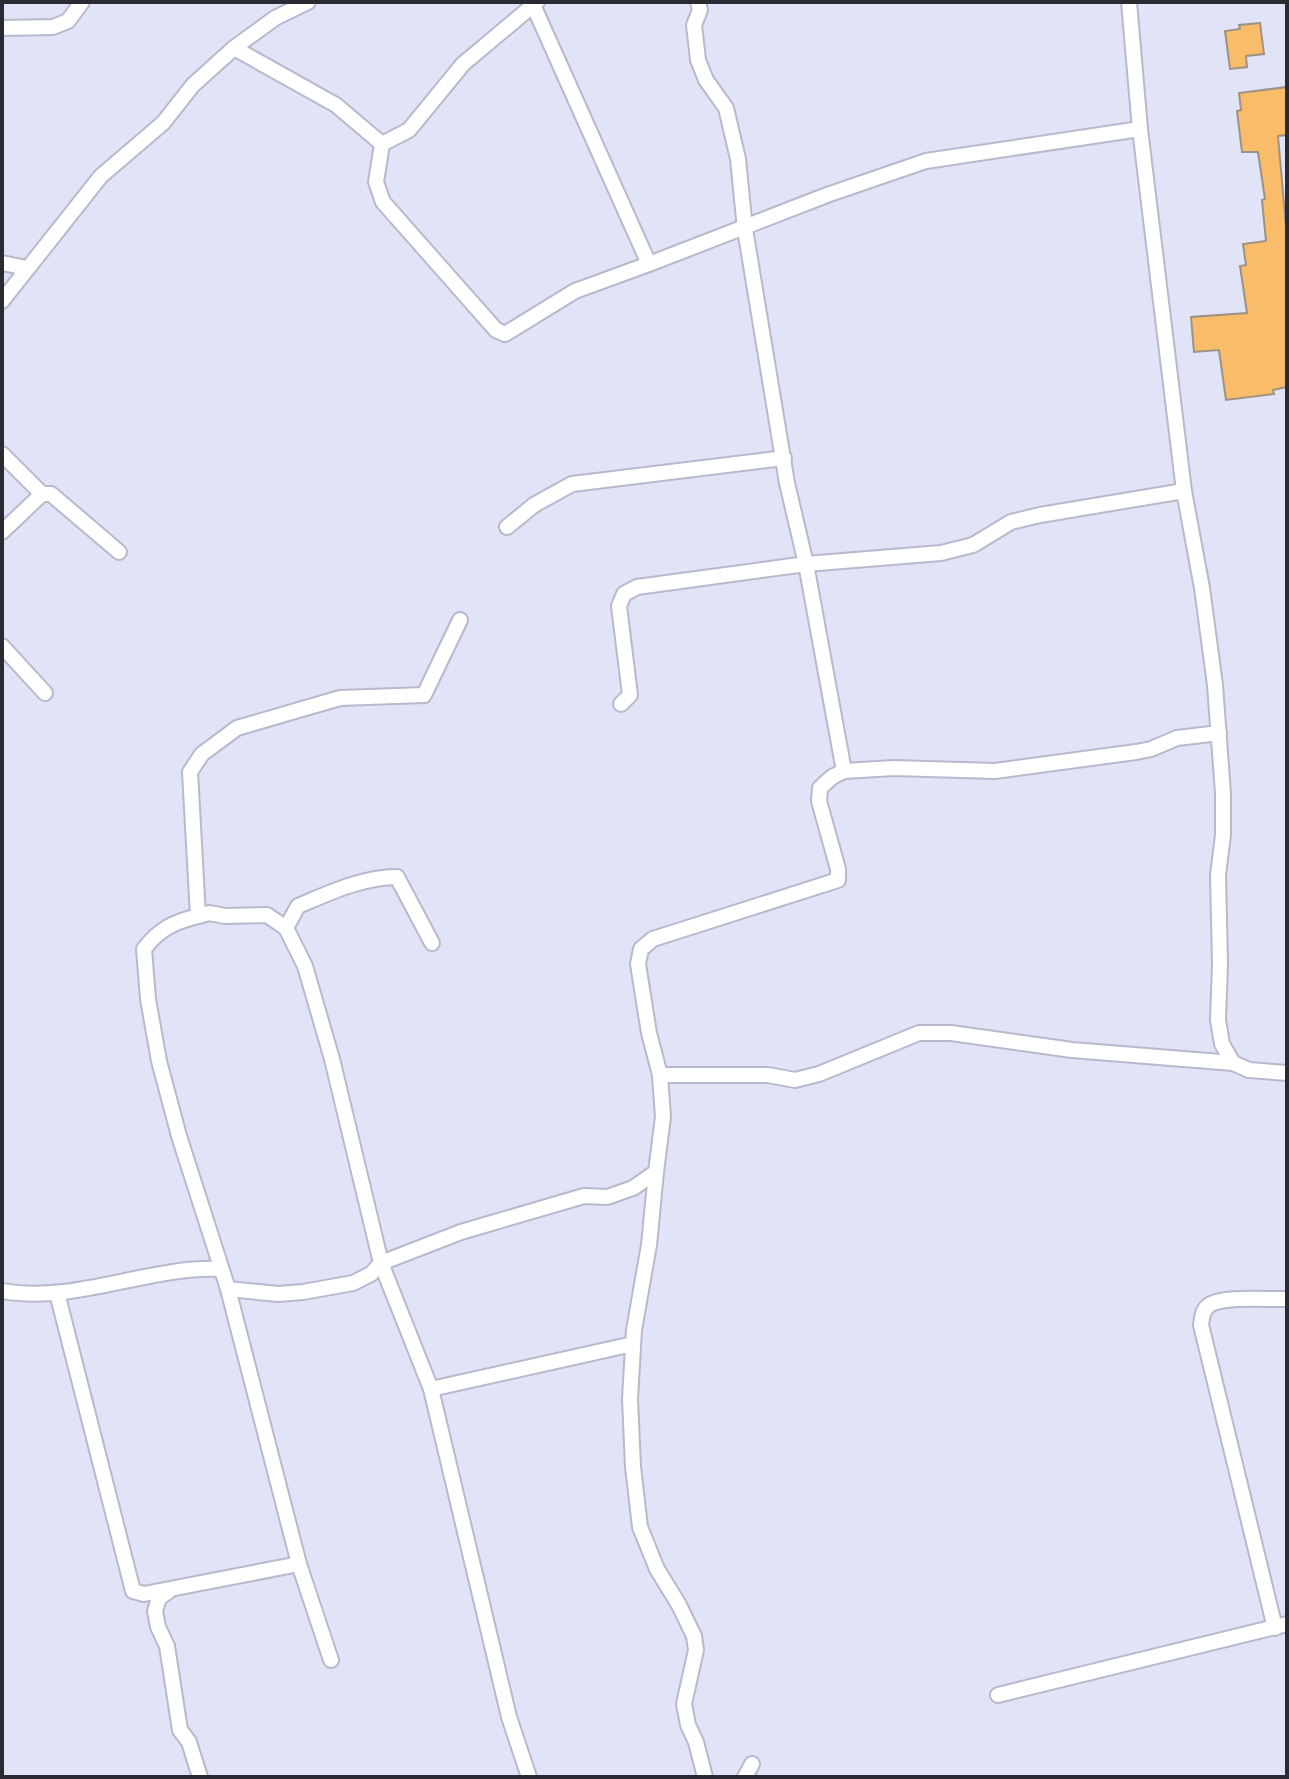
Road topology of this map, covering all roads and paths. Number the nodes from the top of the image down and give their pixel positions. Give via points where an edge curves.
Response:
1 (82, 2) edge
2 (308, 2) edge
3 (1129, 2) edge
4 (536, 4) edge
5 (703, 5) edge
6 (2, 28) edge
7 (234, 48) junction
8 (1140, 129) junction
9 (382, 144) junction
10 (745, 229) junction
11 (2, 263) edge
12 (649, 264) junction
13 (27, 268) junction
14 (2, 301) edge
15 (2, 454) edge
16 (784, 458) junction
17 (1184, 491) junction
18 (42, 494) junction
19 (507, 527) dead end
20 (2, 532) edge
21 (119, 552) dead end
22 (806, 564) junction
23 (460, 620) dead end
24 (2, 646) edge
25 (45, 693) dead end
26 (621, 704) dead end
27 (1219, 733) junction
28 (844, 771) junction
29 (298, 906) junction
30 (267, 915) junction
31 (198, 916) junction
32 (286, 928) junction
33 (432, 943) dead end
34 (1233, 1063) junction
35 (1287, 1073) edge
36 (660, 1075) junction
37 (656, 1172) junction
38 (381, 1263) junction
39 (220, 1269) junction
40 (228, 1289) junction
41 (2, 1291) edge
42 (57, 1293) junction
43 (1287, 1299) edge
44 (633, 1344) junction
45 (431, 1389) junction
46 (299, 1564) junction
47 (173, 1589) junction
48 (1281, 1626) edge
49 (331, 1660) dead end
50 (998, 1695) dead end
51 (200, 1777) edge
52 (529, 1777) edge
53 (705, 1777) edge

1 - 6 street via 68,21 53,27
2 - 7 street
3 - 8 street
4 - 9 street via 463,64 409,130
4 - 12 street
5 - 10 street via 694,25 698,60 726,108
7 - 9 street via 336,105
7 - 13 street via 193,85 163,123 101,176
8 - 10 street via 926,161
8 - 17 street
9 - 12 street via 376,182 383,202 496,330 505,334 575,291
10 - 12 street
10 - 16 street
11 - 13 street
13 - 14 street
15 - 18 street
16 - 19 street via 572,484
16 - 22 street
17 - 22 street via 1011,522 973,545 941,553
17 - 27 street
18 - 20 street
18 - 21 street via 51,494
22 - 26 street via 637,587 624,594 619,606 630,695
22 - 28 street
23 - 31 street via 424,695 340,698 237,728 202,754 190,772
24 - 25 street
27 - 28 street via 1177,738 1136,752 995,771
27 - 34 street via 1223,821 1218,1020 1222,1044
28 - 36 street via 820,788 819,801 838,880 653,939 641,949 638,964
29 - 30 street
29 - 32 street
29 - 33 street via 342,888 397,877
30 - 31 street
30 - 32 street
31 - 39 street via 156,933 144,949 159,1061
32 - 38 street via 305,966 321,1019
34 - 35 street
34 - 36 street via 919,1033 795,1080
36 - 37 street via 663,1117
37 - 38 street via 607,1197 584,1196
37 - 44 street
38 - 40 street via 353,1283 303,1292
38 - 45 street
39 - 40 street
39 - 42 street via 186,1269
40 - 46 street
41 - 42 street
42 - 47 street via 130,1585 144,1594
43 - 48 street via 1224,1300 1204,1310 1201,1325
44 - 45 street
44 - 53 street via 630,1399 640,1527 694,1636 696,1650 684,1704
45 - 52 street via 509,1717
46 - 47 street
46 - 49 street
47 - 51 street via 159,1598 155,1611 167,1646 180,1730
48 - 50 street

